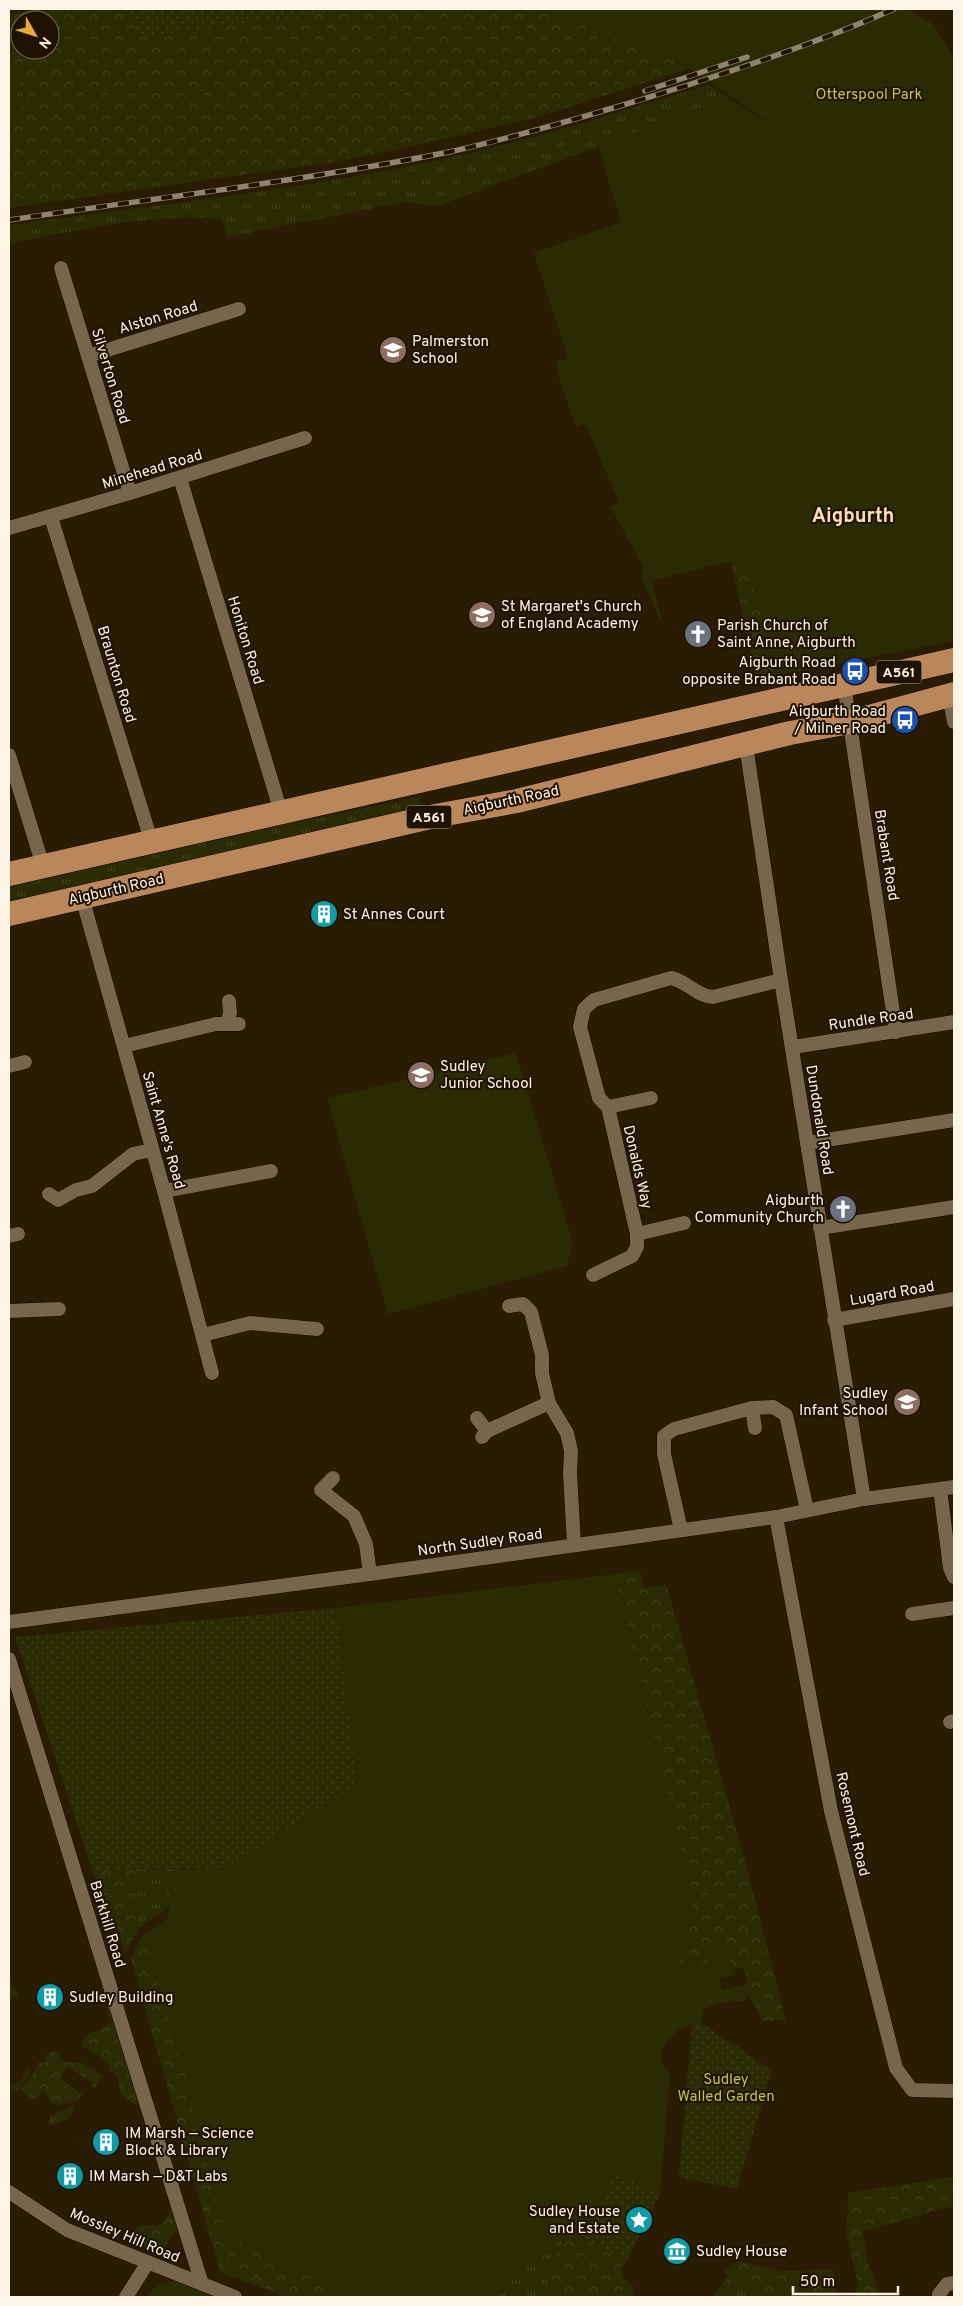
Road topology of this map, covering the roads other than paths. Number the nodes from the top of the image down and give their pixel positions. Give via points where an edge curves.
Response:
1 (61, 268) dead end
2 (239, 309) dead end
3 (88, 356) junction
4 (305, 438) dead end
5 (180, 478) junction
6 (130, 493) junction
7 (51, 517) junction
8 (9, 528) edge
9 (954, 660) edge
10 (844, 684) junction
11 (952, 695) edge
12 (850, 722) junction
13 (954, 722) edge
14 (746, 745) junction
15 (9, 755) edge
16 (281, 812) junction
17 (151, 840) junction
18 (43, 866) junction
19 (9, 874) edge
20 (82, 897) junction
21 (9, 914) edge
22 (781, 980) junction
23 (229, 1002) dead end
24 (954, 1022) edge
25 (896, 1032) junction
26 (124, 1046) junction
27 (793, 1048) junction
28 (25, 1062) dead end
29 (9, 1066) edge
30 (651, 1098) dead end
31 (608, 1107) junction
32 (954, 1120) edge
33 (807, 1142) junction
34 (151, 1150) junction
35 (271, 1172) dead end
36 (164, 1191) junction
37 (49, 1194) dead end
38 (954, 1207) edge
39 (684, 1223) dead end
40 (820, 1228) junction
41 (637, 1234) junction
42 (593, 1275) dead end
43 (954, 1299) edge
44 (509, 1306) dead end
45 (59, 1310) dead end
46 (9, 1311) edge
47 (834, 1320) junction
48 (318, 1329) dead end
49 (203, 1335) junction
50 (212, 1373) dead end
51 (549, 1403) junction
52 (752, 1408) junction
53 (477, 1418) dead end
54 (755, 1428) dead end
55 (333, 1478) dead end
56 (954, 1487) edge
57 (940, 1489) junction
58 (864, 1499) junction
59 (808, 1510) junction
60 (776, 1517) junction
61 (681, 1530) junction
62 (574, 1544) junction
63 (370, 1574) junction
64 (954, 1577) edge
65 (954, 1608) edge
66 (912, 1614) dead end
67 (9, 1622) edge
68 (9, 1659) edge
69 (954, 2091) edge
70 (9, 2192) edge
71 (147, 2264) junction
72 (954, 2283) edge
73 (202, 2284) junction
74 (126, 2297) edge
75 (235, 2297) edge
76 (939, 2297) edge

1 - 3 street, Silverton Road
2 - 3 street, Alston Road
3 - 6 street, Silverton Road
4 - 5 street, Minehead Road
5 - 6 street, Minehead Road
5 - 16 street, Honiton Road
6 - 7 street, Minehead Road
7 - 8 street, Minehead Road
7 - 17 street, Braunton Road
9 - 10 highway, A561
10 - 12 street, Brabant Road
10 - 16 highway, A561
11 - 12 highway, Aigburth Road / A561
11 - 13 street
12 - 14 highway, Aigburth Road / A561
12 - 25 street, Brabant Road
14 - 20 highway, Aigburth Road / A561 via 516,801 435,816
14 - 22 street, Dundonald Road
15 - 18 street
16 - 17 highway, A561
17 - 18 highway, A561
18 - 19 highway, A561
20 - 21 highway, Aigburth Road / A561
20 - 26 street, Saint Anne's Road
22 - 27 street, Dundonald Road
22 - 31 street, Donalds Way via 713,997 671,978 594,1000 584,1009 580,1027 599,1098
23 - 26 street via 233,1024 216,1024
24 - 25 street, Rundle Road
25 - 27 street, Rundle Road
26 - 34 street, Saint Anne's Road
27 - 33 street, Dundonald Road
28 - 29 street
30 - 31 street, Donalds Way
31 - 41 street, Donalds Way
32 - 33 street
33 - 40 street, Dundonald Road
34 - 36 street, Saint Anne's Road
34 - 37 street via 133,1154 92,1186 58,1200
35 - 36 street
36 - 49 street, Saint Anne's Road
38 - 40 street
39 - 41 street, Donalds Way
40 - 47 street, Dundonald Road
41 - 42 street, Donalds Way via 637,1246 632,1256
43 - 47 street, Lugard Road
44 - 51 street via 523,1304 531,1312
45 - 46 street
47 - 58 street, Dundonald Road
48 - 49 street via 250,1323
49 - 50 street, Saint Anne's Road
51 - 53 street via 485,1434
51 - 62 street via 567,1433 571,1451
52 - 54 street
52 - 59 street via 774,1407 786,1415
52 - 61 street via 674,1428 664,1436 664,1454
55 - 63 street via 321,1490 354,1516 366,1544
56 - 57 street, North Sudley Road
57 - 58 street, North Sudley Road
57 - 64 street via 950,1568
58 - 59 street, North Sudley Road
59 - 60 street, North Sudley Road
60 - 61 street, North Sudley Road
60 - 69 street, Rosemont Road via 831,1811 896,2068 912,2090
61 - 62 street, North Sudley Road
62 - 63 street, North Sudley Road
63 - 67 street, North Sudley Road
65 - 66 street
68 - 73 street, Barkhill Road
70 - 71 street, Mossley Hill Road via 67,2230
71 - 73 street, Mossley Hill Road
71 - 74 street
72 - 76 street via 947,2284
73 - 75 street, Mossley Hill Road

